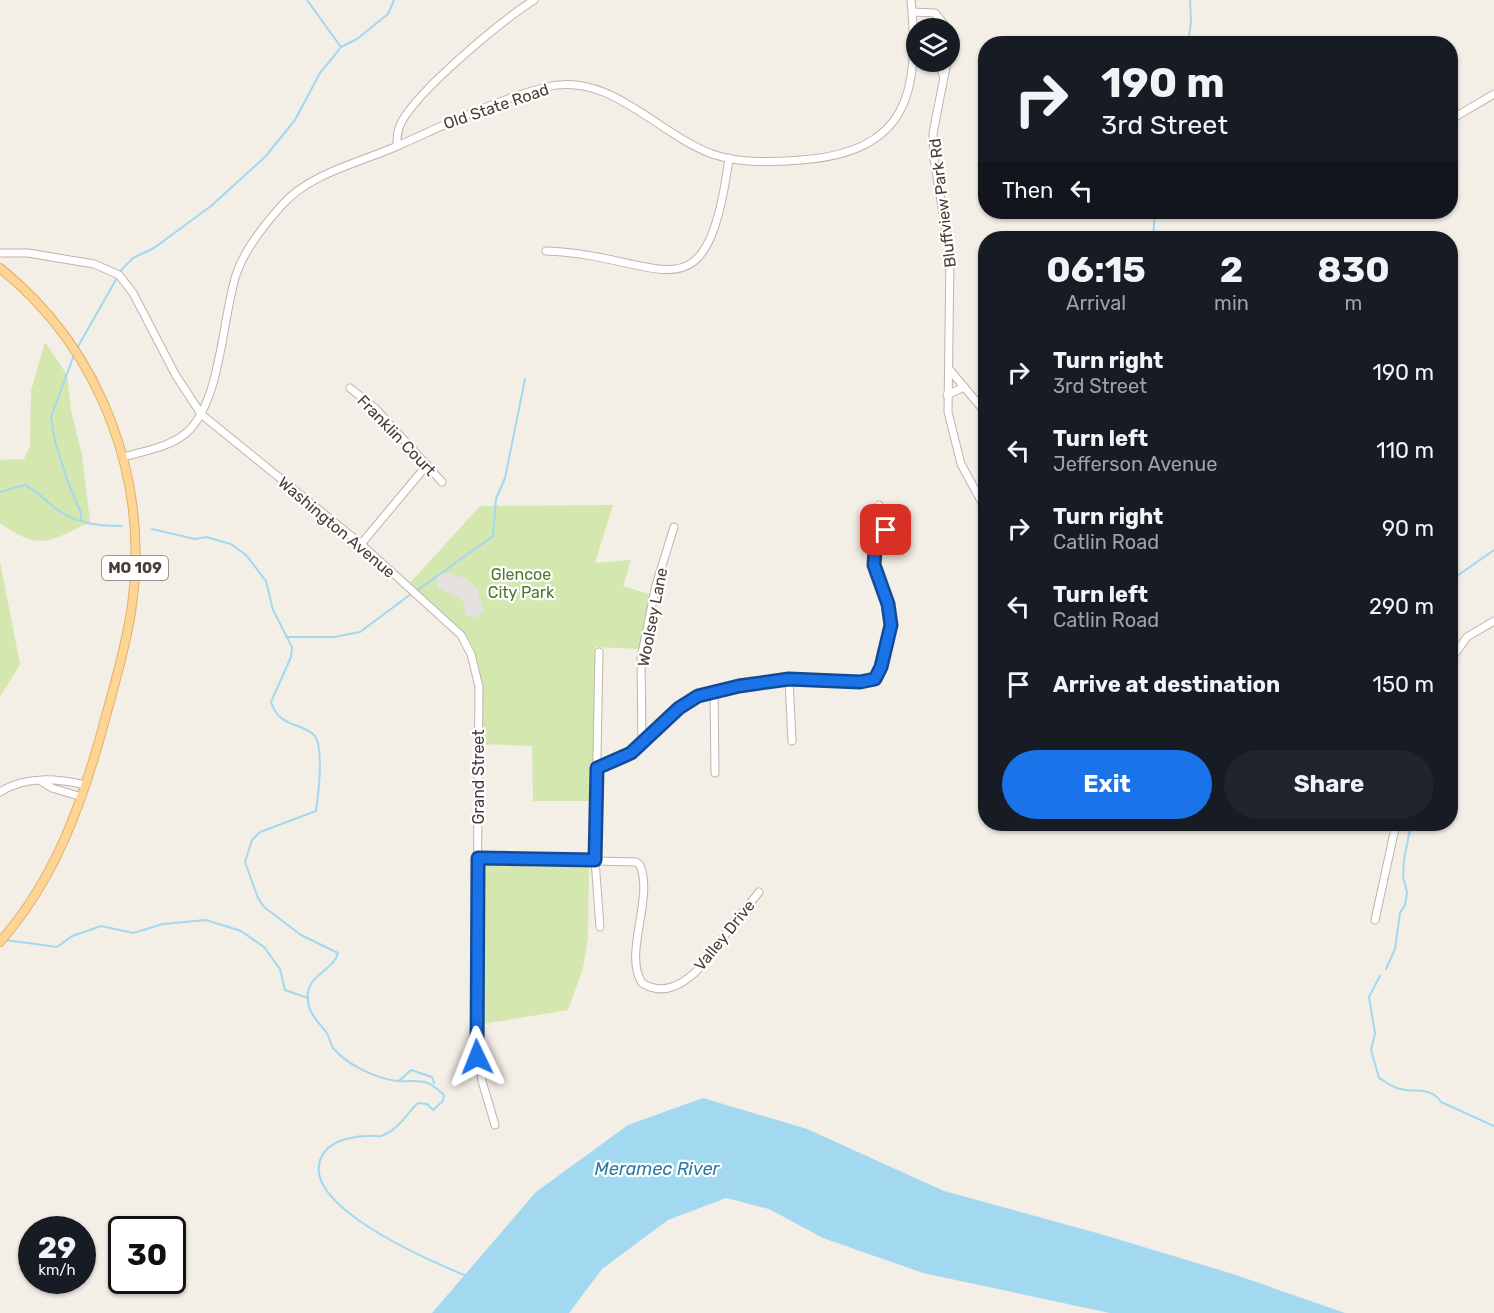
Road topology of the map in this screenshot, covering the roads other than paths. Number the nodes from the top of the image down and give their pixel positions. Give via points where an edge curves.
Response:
1 (534, 0) edge
2 (911, 0) edge
3 (921, 11) junction
4 (912, 12) junction
5 (934, 18) edge
6 (939, 18) edge
7 (942, 72) edge
8 (944, 72) edge
9 (943, 75) junction
10 (1494, 94) edge
11 (1458, 115) edge
12 (397, 146) junction
13 (729, 158) junction
14 (546, 251) dead end
15 (0, 253) edge
16 (0, 268) edge
17 (949, 369) junction
18 (964, 387) junction
19 (350, 388) dead end
20 (947, 396) junction
21 (978, 403) edge
22 (201, 414) junction
23 (124, 457) junction
24 (427, 465) junction
25 (442, 482) dead end
26 (978, 495) edge
27 (879, 505) dead end
28 (674, 527) dead end
29 (360, 544) junction
30 (1494, 621) edge
31 (467, 644) joint
32 (1458, 650) edge
33 (599, 652) dead end
34 (789, 679) junction
35 (714, 692) junction
36 (792, 741) dead end
37 (642, 745) junction
38 (597, 768) junction
39 (716, 772) dead end
40 (41, 781) junction
41 (86, 785) junction
42 (0, 792) edge
43 (82, 797) junction
44 (1394, 831) edge
45 (478, 858) junction
46 (595, 860) junction
47 (759, 892) dead end
48 (1375, 920) dead end
49 (600, 927) dead end
50 (0, 942) edge
51 (495, 1125) dead end

1 - 12 street via 482,40 429,89 402,122
2 - 4 street, Old State Road
3 - 4 street
3 - 5 street
3 - 6 street via 935,13
4 - 13 street, Old State Road via 915,50 911,81 901,111 886,131 860,148 824,158 766,162
7 - 9 street
8 - 9 street, Bluffview Park Rd
9 - 17 street, Bluffview Park Rd via 933,134 950,255
10 - 11 street
12 - 13 street, Old State Road via 483,108 545,88 577,83 604,91 690,144
12 - 22 street, Old State Road via 308,185 284,203 258,235 237,273
13 - 14 street via 712,236 701,255 686,267 667,272 570,252
15 - 22 street, Washington Avenue via 28,253 94,264 120,275
16 - 23 main road, MO 109 via 38,303 79,355 104,401
17 - 18 street
17 - 20 street, Bluffview Park Rd
18 - 20 street
18 - 21 street
19 - 24 street, Franklin Court via 376,409
20 - 26 street, Bluffview Park Rd via 961,464
22 - 23 street, Old State Road via 179,439
22 - 29 street, Washington Avenue
23 - 41 main road, MO 109 via 135,526 134,589 124,650
24 - 25 street, Franklin Court
24 - 29 street
27 - 34 street via 886,532 875,551 874,565 891,619 878,675 869,682
28 - 37 street, Woolsey Lane via 656,585 641,658
29 - 31 street, Washington Avenue via 461,634
30 - 32 street via 1467,637
31 - 45 street, Grand Street via 479,687
33 - 38 street
34 - 35 street
34 - 36 street
35 - 37 street via 698,696 679,708
35 - 39 street
37 - 38 street
38 - 46 street
40 - 41 street via 56,778
40 - 42 street via 21,783
40 - 43 street
41 - 43 main road, MO 109
43 - 50 main road, MO 109 via 45,881
44 - 48 street
45 - 46 street
45 - 51 street, Grand Street via 477,1057
46 - 47 street, Valley Drive via 640,865 643,892 635,968 642,983 656,989 674,986 701,967
46 - 49 street

